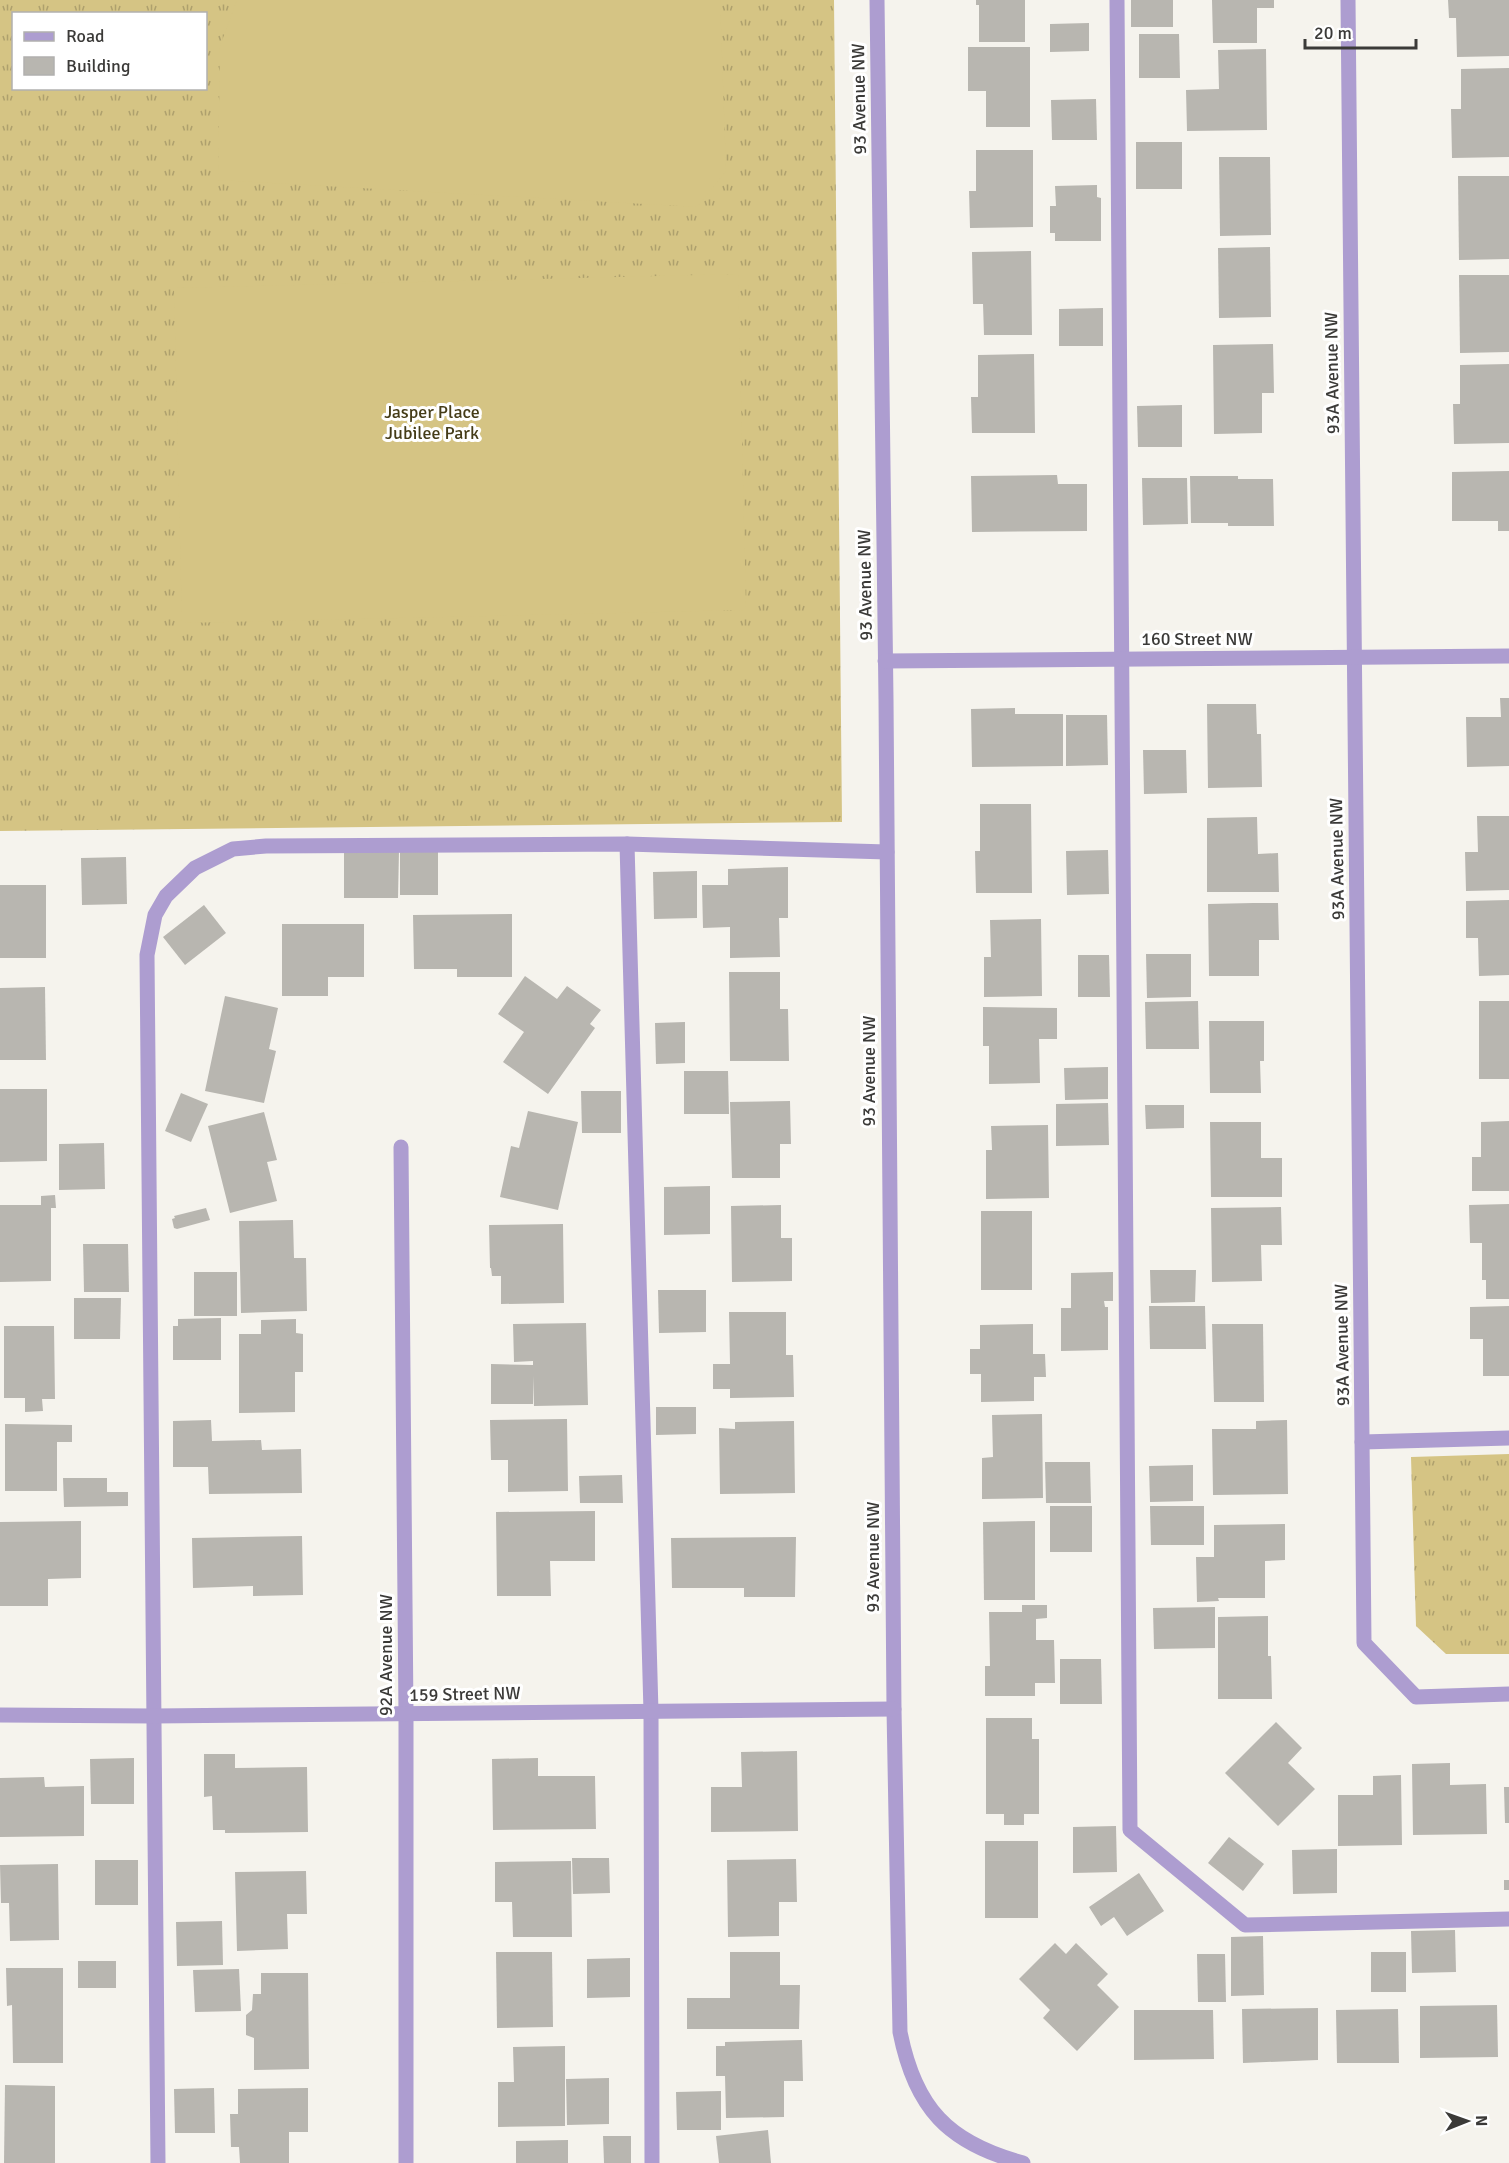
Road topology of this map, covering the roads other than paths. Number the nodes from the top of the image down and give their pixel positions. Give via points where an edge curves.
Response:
1 (877, 0) edge
2 (1117, 0) edge
3 (1348, 0) edge
4 (1509, 656) edge
5 (1354, 657) junction
6 (1123, 659) junction
7 (885, 661) junction
8 (627, 844) junction
9 (887, 852) junction
10 (401, 1147) dead end
11 (1509, 1438) edge
12 (1362, 1442) junction
13 (1509, 1695) edge
14 (894, 1709) junction
15 (651, 1712) junction
16 (0, 1715) edge
17 (406, 1715) junction
18 (154, 1716) junction
19 (1509, 1919) edge
20 (158, 2163) edge
21 (406, 2163) edge
22 (652, 2163) edge
23 (1023, 2163) edge

1 - 7 street, 93 Avenue NW
2 - 6 street
3 - 5 street, 93A Avenue NW
4 - 5 street, 160 Street NW
5 - 6 street, 160 Street NW
5 - 12 street, 93A Avenue NW
6 - 7 street, 160 Street NW
6 - 19 street via 1130,1830 1245,1924
7 - 9 street, 93 Avenue NW
8 - 9 street
8 - 15 street
8 - 18 street via 233,849 195,868 166,896 155,915 147,955
9 - 14 street, 93 Avenue NW
10 - 17 street, 92A Avenue NW
11 - 12 street
12 - 13 street, 93A Avenue NW via 1364,1642 1416,1697
14 - 15 street, 159 Street NW
14 - 23 street, 93 Avenue NW via 900,2032 906,2063 921,2094 947,2129 978,2148
15 - 17 street, 159 Street NW
15 - 22 street
16 - 18 street, 159 Street NW
17 - 18 street, 159 Street NW
17 - 21 street, 92A Avenue NW
18 - 20 street

